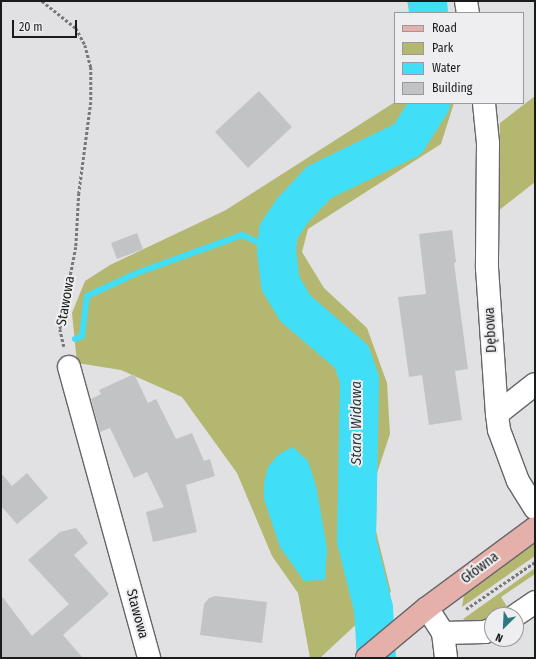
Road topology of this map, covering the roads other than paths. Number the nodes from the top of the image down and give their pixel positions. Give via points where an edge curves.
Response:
1 (466, 1) edge
2 (468, 12) edge
3 (484, 104) edge
4 (70, 367) road end
5 (535, 384) edge
6 (497, 414) junction
7 (535, 508) edge
8 (535, 528) edge
9 (535, 602) edge
10 (427, 608) junction
11 (524, 610) edge
12 (484, 632) edge
13 (443, 633) junction
14 (149, 658) edge
15 (367, 658) edge
16 (446, 658) edge

1 - 2 street
3 - 6 street, Dębowa via 488,143 487,268
4 - 14 street, Stawowa
5 - 6 street
6 - 7 street, Dębowa via 499,430 518,481
8 - 10 main road, Główna
9 - 11 street
10 - 13 street
10 - 15 main road, Główna
12 - 13 street
13 - 16 street

